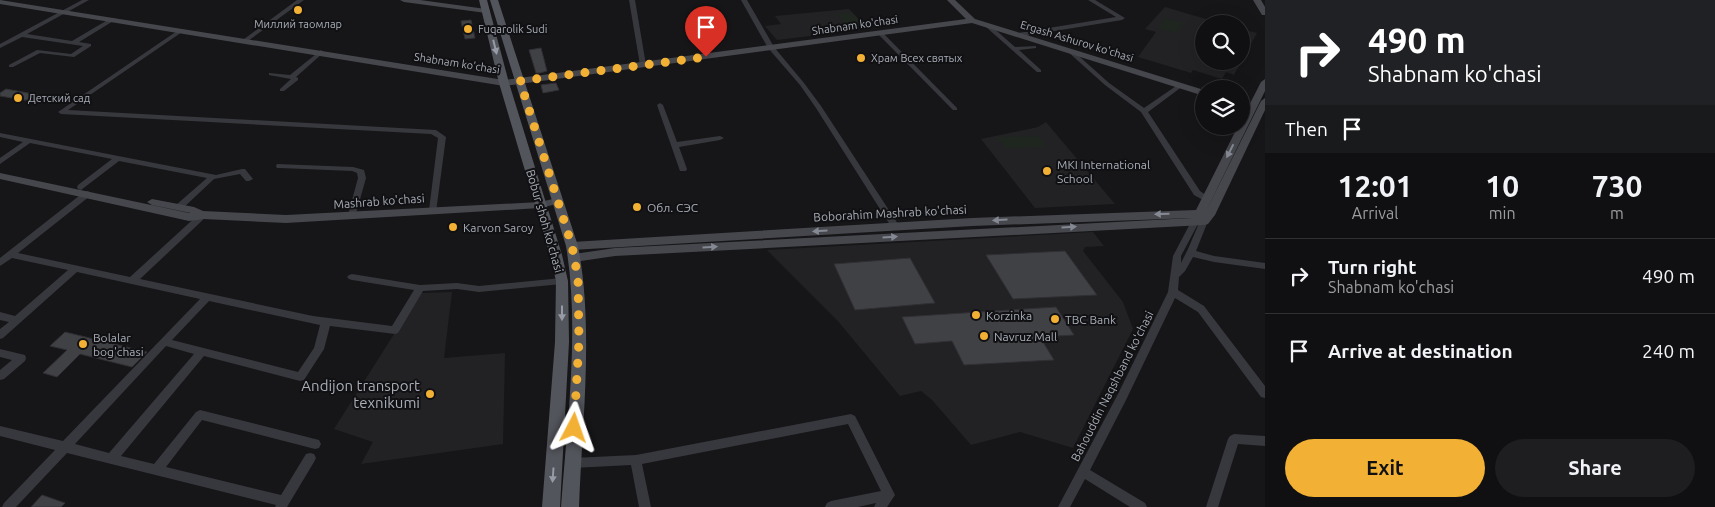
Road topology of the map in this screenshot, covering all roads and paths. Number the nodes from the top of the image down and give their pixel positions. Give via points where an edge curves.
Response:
1 (86, 0) edge
2 (301, 0) edge
3 (404, 0) edge
4 (483, 0) edge
5 (494, 0) edge
6 (632, 0) edge
7 (744, 0) edge
8 (951, 0) edge
9 (1091, 0) edge
10 (1257, 0) edge
11 (0, 2) edge
12 (65, 11) junction
13 (486, 11) junction
14 (1265, 13) edge
15 (113, 19) junction
16 (972, 21) junction
17 (988, 26) junction
18 (182, 30) junction
19 (880, 34) junction
20 (21, 35) junction
21 (1018, 35) junction
22 (246, 40) junction
23 (73, 43) junction
24 (0, 46) edge
25 (1034, 47) dead end
26 (771, 48) junction
27 (1013, 49) junction
28 (1070, 50) junction
29 (321, 52) junction
30 (643, 65) junction
31 (11, 66) dead end
32 (1039, 71) dead end
33 (271, 74) dead end
34 (291, 77) junction
35 (520, 81) junction
36 (1265, 82) edge
37 (504, 83) junction
38 (1181, 86) junction
39 (282, 90) dead end
40 (1195, 90) edge
41 (1265, 101) edge
42 (660, 105) dead end
43 (955, 109) dead end
44 (1259, 110) edge
45 (1144, 111) junction
46 (0, 135) edge
47 (720, 138) dead end
48 (28, 141) junction
49 (675, 145) junction
50 (118, 158) junction
51 (0, 162) edge
52 (280, 166) dead end
53 (684, 169) dead end
54 (0, 171) edge
55 (0, 176) edge
56 (212, 176) junction
57 (249, 179) dead end
58 (41, 182) junction
59 (84, 191) junction
60 (1206, 198) junction
61 (557, 201) junction
62 (540, 205) junction
63 (179, 207) junction
64 (432, 210) junction
65 (203, 215) junction
66 (352, 215) junction
67 (1202, 218) junction
68 (895, 226) junction
69 (841, 234) junction
70 (573, 252) junction
71 (1191, 253) junction
72 (10, 255) junction
73 (0, 264) edge
74 (1265, 266) edge
75 (75, 270) junction
76 (1177, 274) junction
77 (352, 277) dead end
78 (132, 281) junction
79 (562, 281) junction
80 (420, 288) junction
81 (1173, 292) junction
82 (207, 297) junction
83 (0, 316) edge
84 (17, 320) junction
85 (326, 321) junction
86 (0, 335) edge
87 (165, 342) junction
88 (202, 351) junction
89 (0, 352) edge
90 (0, 376) edge
91 (1265, 394) edge
92 (0, 431) edge
93 (1265, 441) edge
94 (315, 444) dead end
95 (66, 446) junction
96 (112, 458) junction
97 (310, 458) dead end
98 (636, 460) junction
99 (572, 463) junction
100 (157, 469) junction
101 (1082, 472) junction
102 (888, 495) junction
103 (282, 504) edge
104 (8, 507) edge
105 (551, 507) edge
106 (570, 507) edge
107 (645, 507) edge
108 (831, 507) edge
109 (880, 507) edge
110 (1064, 507) edge
111 (1141, 507) edge
112 (1212, 507) edge

1 - 12 street
2 - 22 street
3 - 13 main road
4 - 13 main road, Bobur shoh ko'chasi
5 - 35 main road, Bobur shoh ko'chasi
6 - 30 street
7 - 26 street
8 - 16 main road, Ergash Ashurov ko'chasi
9 - 21 street via 1122,18
10 - 14 main road
11 - 12 main road, Shabnam ko'chasi
12 - 15 main road, Shabnam ko'chasi
12 - 20 street
13 -> 37 main road, Bobur shoh ko'chasi
15 - 18 main road, Shabnam ko'chasi
15 - 23 street
16 - 17 main road, Ergash Ashurov ko'chasi
16 - 19 main road, Shabnam ko'chasi
17 - 21 main road, Ergash Ashurov ko'chasi
17 - 27 street
18 - 22 main road, Shabnam ko'chasi
18 - 64 street via 59,111 433,132 442,137
19 - 26 main road, Shabnam ko'chasi
19 - 43 street
20 - 23 street
20 - 24 street
21 - 28 main road, Ergash Ashurov ko'chasi
22 - 29 main road, Shabnam ko'chasi
23 - 31 street via 89,45 72,56 39,51
25 - 27 street
26 - 30 main road, Shabnam ko'chasi
26 - 68 street via 819,107
27 - 32 street
28 - 38 main road, Ergash Ashurov ko'chasi
28 - 45 street via 1073,56
29 - 34 street
29 - 37 main road, Shabnam ko'chasi
30 - 35 main road, Shabnam ko'chasi
33 - 34 street
34 - 39 street via 296,79
35 - 37 main road, Shabnam ko'chasi
35 - 61 main road, Bobur shoh ko'chasi
36 - 44 main road
37 - 62 main road, Bobur shoh ko'chasi
38 - 40 main road, Ergash Ashurov ko'chasi
38 - 45 street
41 - 44 main road
42 - 49 street
44 -> 60 main road
44 - 67 main road
45 - 60 street via 1197,193
46 - 48 street
47 - 49 street
48 - 50 street
48 - 51 street
49 - 53 street
50 - 56 street
50 - 59 street
52 - 66 street via 360,172 362,178
54 - 58 main road, Mashrab ko'chasi
55 - 58 main road, Mashrab ko'chasi
56 - 57 street via 242,171
56 - 63 street
58 - 59 main road, Mashrab ko'chasi
59 - 63 main road, Mashrab ko'chasi
59 - 65 main road, Mashrab ko'chasi via 177,215
59 - 72 street
60 - 67 main road
61 - 62 main road, Mashrab ko'chasi
61 - 70 main road, Bobur shoh ko'chasi
62 - 64 main road, Mashrab ko'chasi
62 - 79 main road, Bobur shoh ko'chasi
63 - 65 main road, Mashrab ko'chasi
64 - 66 main road, Mashrab ko'chasi
65 - 66 main road, Mashrab ko'chasi via 286,220
65 - 78 street
67 -> 68 main road, Boborahim Mashrab ko'chasi via 1036,218
69 -> 67 main road, Boborahim Mashrab ko'chasi
67 - 71 street
67 - 76 street, Bahouddin Naqshband koʻchasi via 1177,256
68 - 69 main road, Boborahim Mashrab ko'chasi
69 - 70 main road, Boborahim Mashrab ko'chasi via 615,252
70 - 99 main road, Bobur shoh ko'chasi via 578,278 579,341
71 - 74 street
71 - 76 street
72 - 73 street
72 - 75 street
75 - 78 street
75 - 84 street
76 - 81 street, Bahouddin Naqshband koʻchasi
77 - 80 street
78 - 82 street
79 - 80 street via 479,289 457,286
79 -> 105 main road, Bobur shoh ko'chasi via 562,342
80 - 85 street via 395,330
81 - 91 street via 1201,308
81 - 101 street, Bahouddin Naqshband koʻchasi
82 - 85 street
82 - 87 street
83 - 84 street
84 - 86 street
85 - 88 street via 319,348 300,376
87 - 88 street
87 - 95 street
88 - 96 street
89 - 90 street via 21,358
92 - 95 street
93 - 112 street via 1234,439
94 - 100 street via 200,415
95 - 96 street
95 - 104 street
96 - 100 street
97 - 103 street
98 - 99 street
98 - 102 street via 850,419
98 - 107 street
99 - 106 main road, Bobur shoh ko'chasi
100 - 103 street
101 - 110 street, Bahouddin Naqshband koʻchasi
101 - 111 street
102 - 108 street
102 - 109 street

